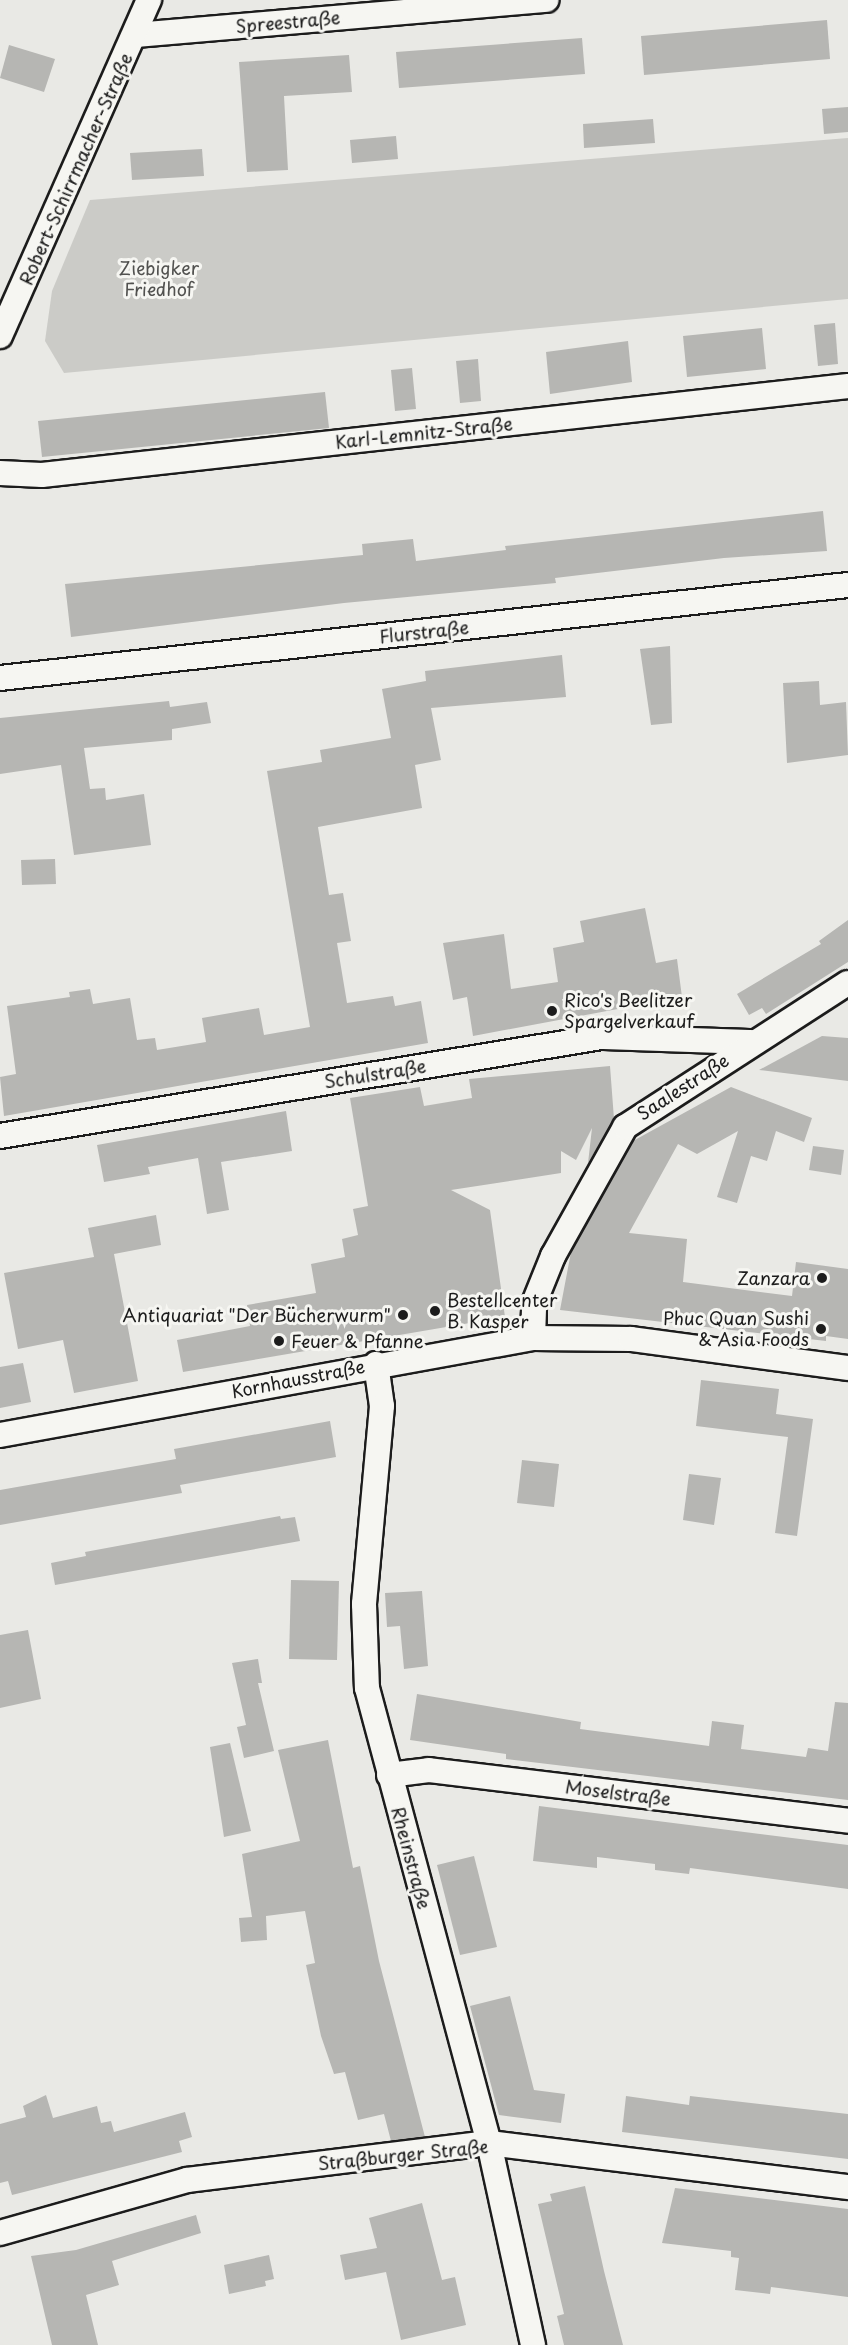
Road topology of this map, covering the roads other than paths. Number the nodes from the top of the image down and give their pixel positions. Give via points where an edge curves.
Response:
1 (149, 0) edge
2 (547, 0) edge
3 (136, 35) junction
4 (0, 336) edge
5 (848, 386) edge
6 (0, 473) edge
7 (848, 585) edge
8 (0, 678) edge
9 (848, 983) edge
10 (752, 1041) junction
11 (0, 1136) edge
12 (533, 1338) junction
13 (376, 1364) junction
14 (848, 1368) edge
15 (0, 1435) edge
16 (389, 1775) junction
17 (848, 1821) edge
18 (489, 2143) junction
19 (848, 2187) edge
20 (0, 2232) edge
21 (533, 2345) edge

1 - 3 street, Robert-Schirrmacher-Straße
2 - 3 street, Spreestraße
3 - 4 street, Robert-Schirrmacher-Straße
5 - 6 street, Karl-Lemnitz-Straße via 42,475
7 - 8 street, Flurstraße
9 - 10 street, Saalestraße
10 - 11 street, Schulstraße via 601,1037
10 - 12 street, Saalestraße via 638,1116 613,1143 538,1290
12 - 13 street, Kornhausstraße
12 - 14 street, Kornhausstraße via 631,1339
13 - 15 street, Kornhausstraße
13 - 16 street, Rheinstraße via 382,1406 364,1604 363,1661
16 - 17 street, Moselstraße via 429,1770
16 - 18 street, Rheinstraße
18 - 19 street, Straßburger Straße
18 - 20 street, Straßburger Straße via 187,2180
18 - 21 street, Rheinstraße

